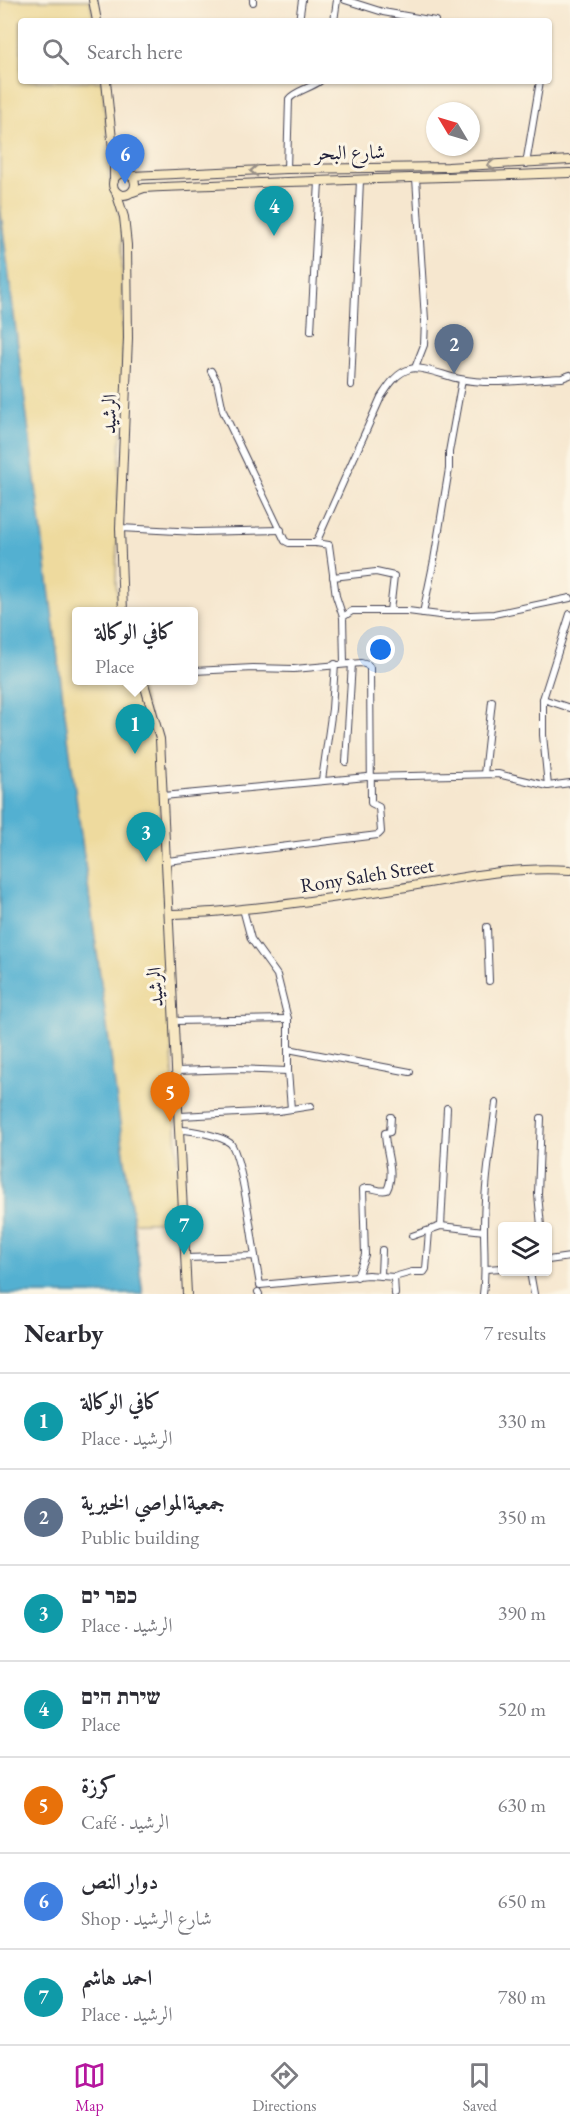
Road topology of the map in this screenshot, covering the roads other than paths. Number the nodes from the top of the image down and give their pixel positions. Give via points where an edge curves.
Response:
1 (93, 0) edge
2 (302, 0) edge
3 (337, 0) edge
4 (345, 0) edge
5 (96, 18) edge
6 (299, 18) edge
7 (334, 18) edge
8 (418, 18) edge
9 (106, 84) edge
10 (316, 84) edge
11 (539, 84) edge
12 (114, 159) junction
13 (570, 160) edge
14 (526, 164) junction
15 (287, 169) junction
16 (570, 173) edge
17 (129, 175) junction
18 (416, 178) junction
19 (360, 180) junction
20 (114, 181) junction
21 (319, 181) junction
22 (116, 192) junction
23 (131, 193) junction
24 (124, 217) junction
25 (311, 331) dead end
26 (416, 368) junction
27 (211, 370) dead end
28 (570, 375) edge
29 (462, 380) junction
30 (351, 385) dead end
31 (120, 528) junction
32 (281, 530) junction
33 (316, 543) junction
34 (333, 577) junction
35 (570, 598) edge
36 (123, 607) edge
37 (390, 611) junction
38 (423, 613) junction
39 (570, 614) edge
40 (343, 617) junction
41 (344, 663) junction
42 (352, 663) junction
43 (335, 664) junction
44 (198, 671) edge
45 (144, 685) edge
46 (543, 699) junction
47 (492, 701) dead end
48 (570, 708) edge
49 (346, 762) dead end
50 (484, 774) junction
51 (371, 778) junction
52 (322, 780) junction
53 (570, 783) edge
54 (548, 786) junction
55 (163, 796) junction
56 (167, 861) junction
57 (570, 870) edge
58 (243, 909) junction
59 (169, 915) junction
60 (487, 927) dead end
61 (489, 981) dead end
62 (288, 1018) junction
63 (173, 1021) junction
64 (288, 1049) junction
65 (176, 1071) junction
66 (288, 1071) junction
67 (410, 1072) dead end
68 (496, 1103) dead end
69 (311, 1106) dead end
70 (447, 1108) dead end
71 (291, 1109) junction
72 (180, 1116) junction
73 (391, 1117) dead end
74 (541, 1118) dead end
75 (180, 1130) junction
76 (541, 1222) edge
77 (441, 1226) junction
78 (429, 1231) junction
79 (484, 1231) junction
80 (412, 1236) dead end
81 (382, 1250) dead end
82 (255, 1256) junction
83 (570, 1257) edge
84 (185, 1258) junction
85 (552, 1259) edge
86 (498, 1268) edge
87 (486, 1269) junction
88 (381, 1275) junction
89 (357, 1276) junction
90 (531, 1276) edge
91 (394, 1277) junction
92 (260, 1285) junction
93 (258, 1293) edge
94 (187, 1294) edge
95 (395, 1294) edge
96 (483, 1294) edge
97 (534, 1294) edge

1 - 5 main road
2 - 6 street
3 - 7 street
4 - 8 street
9 - 12 main road
10 - 15 street via 289,99
11 - 14 street
12 - 17 main road
12 - 20 main road
13 - 14 main road, شارع البحر
14 -> 15 main road, شارع البحر
15 -> 17 main road, شارع البحر
16 - 18 main road, شارع البحر
17 - 20 main road via 118,176
17 - 23 main road via 135,185
18 - 19 main road, شارع البحر
18 - 26 street via 425,320 424,345
19 - 21 main road, شارع البحر
19 - 30 street
20 - 22 main road
21 - 23 main road, شارع البحر via 144,188
21 - 25 street
22 - 23 main road
22 - 24 main road, الرشيد
23 - 24 main road, الرشيد
24 - 31 main road, الرشيد via 128,338
26 - 29 street
26 - 33 street via 394,379 381,397
27 - 32 street via 223,411
28 - 29 street
29 - 38 street
31 - 32 street via 196,532
31 - 36 main road, الرشيد
32 - 33 street via 288,543
33 - 34 street via 329,546
34 - 37 street via 376,572 394,576
34 - 40 street
35 - 38 street via 494,614
37 - 38 street
37 - 40 street via 352,611
39 - 46 street
40 - 41 street
41 - 42 street
41 - 43 street
42 - 49 street
42 - 51 street via 370,668
43 - 44 street
43 - 52 street
45 - 55 main road, الرشيد via 160,739
46 - 48 street
46 - 54 street
47 - 50 street
50 - 51 street
50 - 54 street
51 - 52 street
51 - 56 street via 370,803 379,807 380,812 378,835
52 - 55 street
53 - 54 street
55 - 56 main road, الرشيد
56 - 59 main road, الرشيد
57 - 58 main road, Rony Saleh Street via 506,870
58 - 59 main road, Rony Saleh Street
58 - 62 street via 251,939 277,975
59 - 63 main road, الرشيد
60 - 61 street
62 - 63 street
62 - 64 street
63 - 65 main road, الرشيد
64 - 66 street
64 - 67 street
65 - 66 street
65 - 72 main road, الرشيد
66 - 71 street
68 - 79 street
69 - 71 street
70 - 77 street
71 - 72 street
72 - 75 main road, الرشيد
73 - 89 street via 390,1132 385,1133 390,1186 383,1191 363,1189 365,1255
74 - 76 street
75 - 82 street via 226,1141 234,1149
75 - 84 main road, الرشيد
77 - 78 street
77 - 79 street
78 - 80 street
78 - 91 street via 424,1272
79 - 87 street
81 - 88 street
82 - 84 street
82 - 92 street
83 - 85 street
84 - 94 main road, الرشيد
86 - 87 street
87 - 96 street
88 - 89 street
88 - 91 street
89 - 92 street
90 - 97 street
91 - 95 street
92 - 93 street

